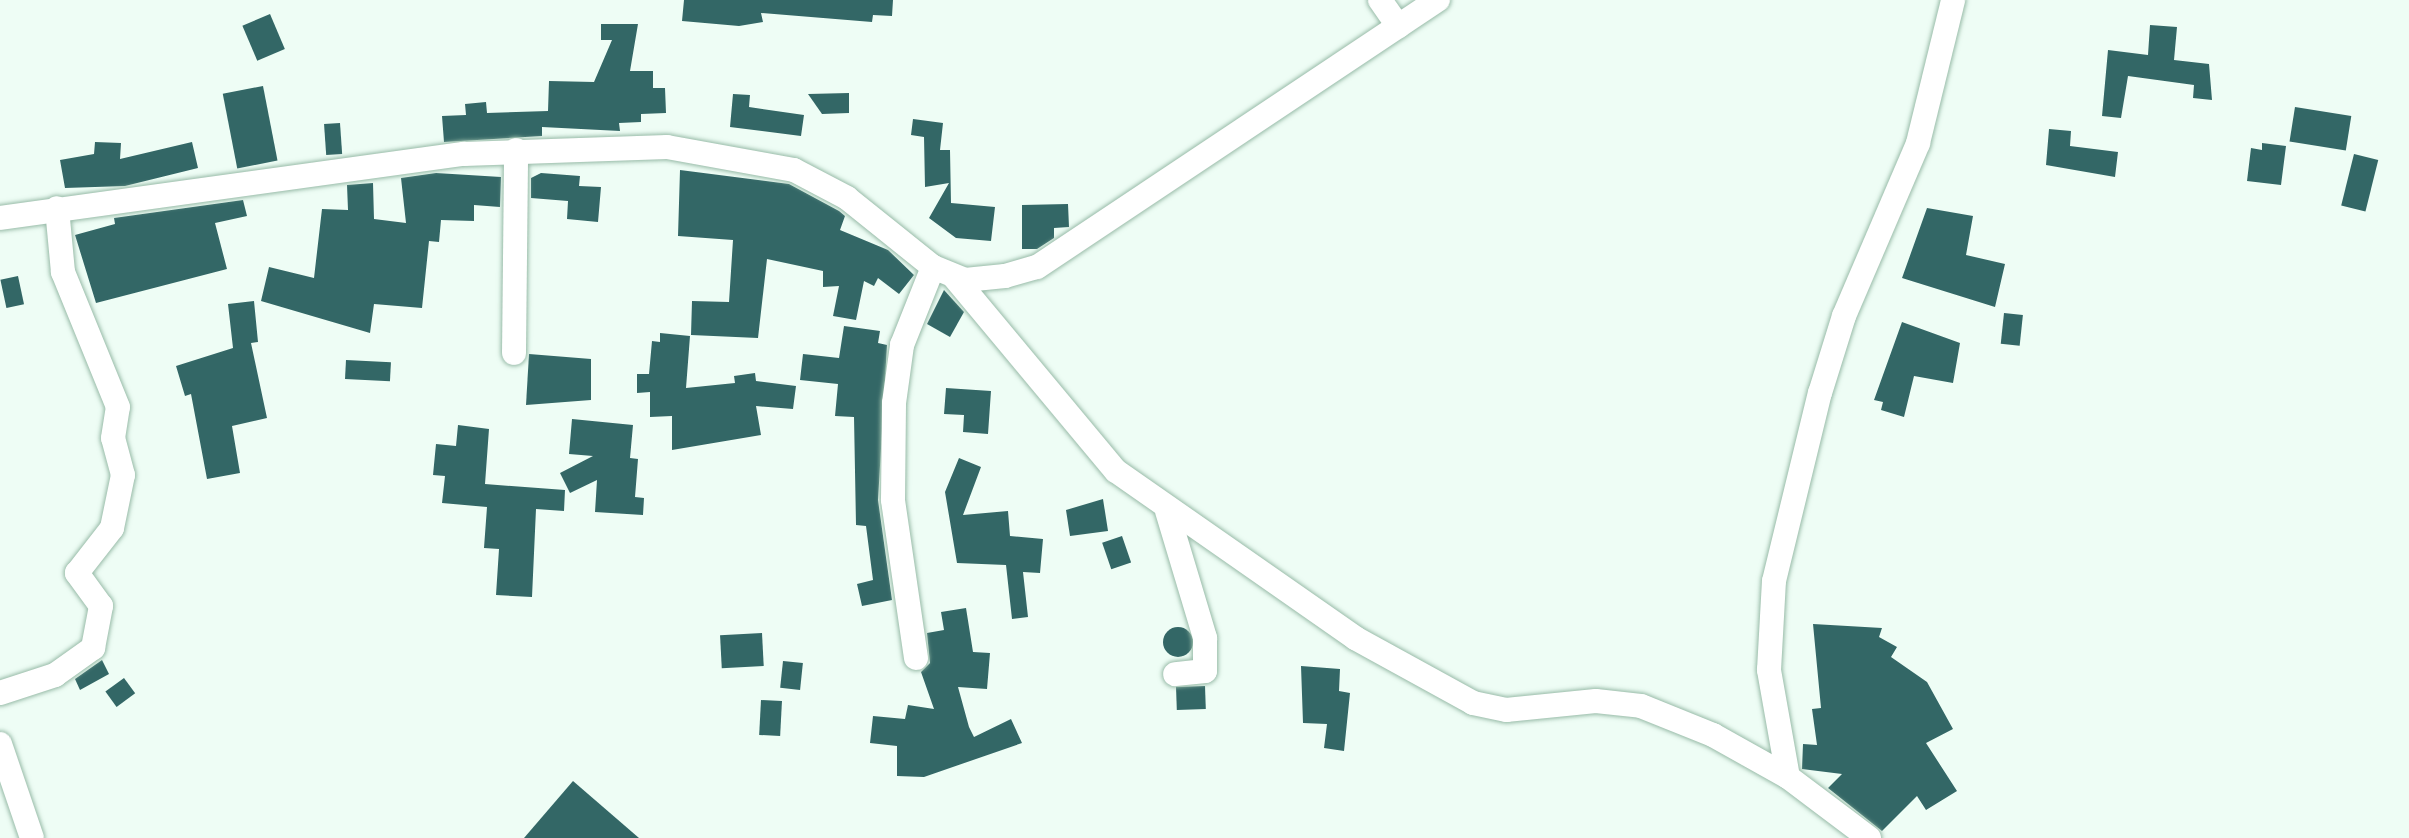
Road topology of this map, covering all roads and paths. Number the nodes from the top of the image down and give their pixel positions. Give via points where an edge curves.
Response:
1 (1380, 0) edge
2 (1438, 0) edge
3 (1953, 0) edge
4 (1398, 26) junction
5 (516, 150) junction
6 (57, 208) junction
7 (0, 218) edge
8 (933, 267) junction
9 (955, 278) junction
10 (514, 353) dead end
11 (1167, 511) junction
12 (916, 658) dead end
13 (1175, 674) dead end
14 (0, 693) edge
15 (0, 744) edge
16 (1788, 777) junction
17 (32, 838) edge
18 (1869, 838) edge

1 - 4 street
2 - 4 street
3 - 16 street via 1918,143 1844,316 1783,525 1769,670
4 - 9 street via 1037,267
5 - 6 street
5 - 8 street via 667,147 777,165 834,190
5 - 10 street
6 - 7 street
6 - 14 street via 63,272 118,407 113,438 123,475 112,528 77,573 101,606 93,648 55,675
8 - 9 street
8 - 12 street via 902,345 894,403 893,500
9 - 11 street via 1116,471
11 - 13 street via 1205,638 1205,671
11 - 16 street via 1355,638 1473,703 1506,710 1596,701 1641,706 1713,735
15 - 17 street
16 - 18 street

